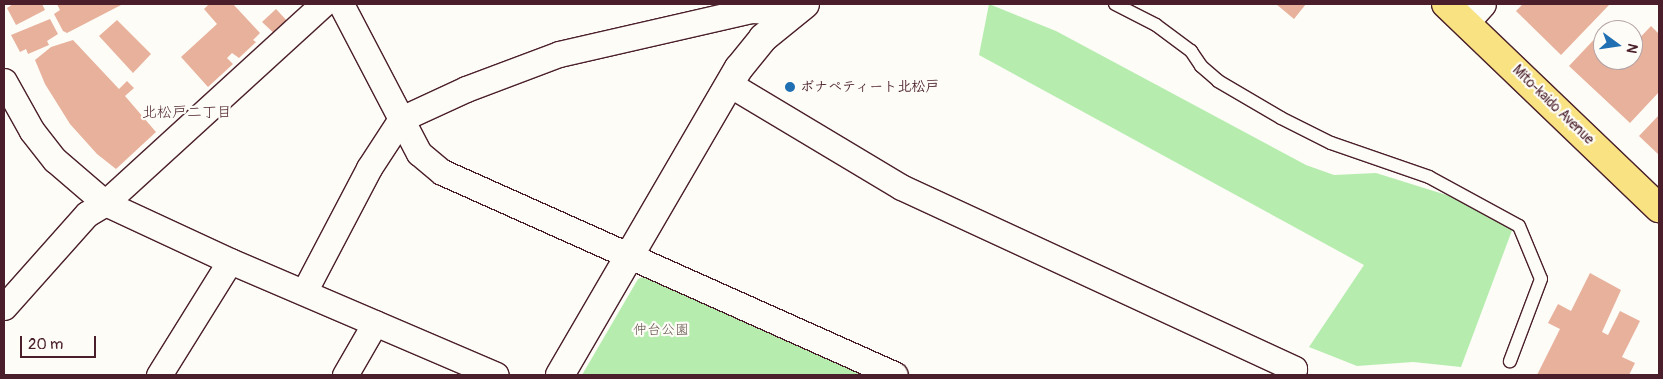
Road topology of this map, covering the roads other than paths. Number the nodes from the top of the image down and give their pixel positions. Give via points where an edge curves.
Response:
1 (323, 4) edge
2 (341, 4) edge
3 (805, 4) edge
4 (1115, 4) edge
5 (1446, 4) edge
6 (1474, 13) edge
7 (782, 19) junction
8 (4, 83) edge
9 (729, 84) junction
10 (401, 119) junction
11 (105, 204) junction
12 (1659, 208) edge
13 (630, 256) junction
14 (230, 262) junction
15 (304, 292) junction
16 (4, 307) edge
17 (375, 323) junction
18 (1510, 361) dead end
19 (884, 373) edge
20 (160, 375) edge
21 (345, 375) edge
22 (496, 375) edge
23 (560, 375) edge
24 (1291, 375) edge

1 - 11 street
2 - 10 street
3 - 7 street
4 - 18 lane via 1156,25 1191,51 1201,66 1218,81 1281,118 1331,143 1429,177 1519,226 1541,279
5 - 6 highway, Mito-kaido Avenue
6 - 12 highway, Mito-kaido Avenue
7 - 9 street via 763,38
7 - 10 street via 768,10 752,10 559,54 466,89
8 - 11 street via 32,131 55,160
9 - 13 street
9 - 24 street via 901,187 1294,369
10 - 13 street via 419,153 442,172
10 - 15 street via 369,168
11 - 14 street
11 - 16 street via 87,214
13 - 19 street
13 - 23 street
14 - 15 street
14 - 20 street
15 - 17 street
17 - 21 street
17 - 22 street

